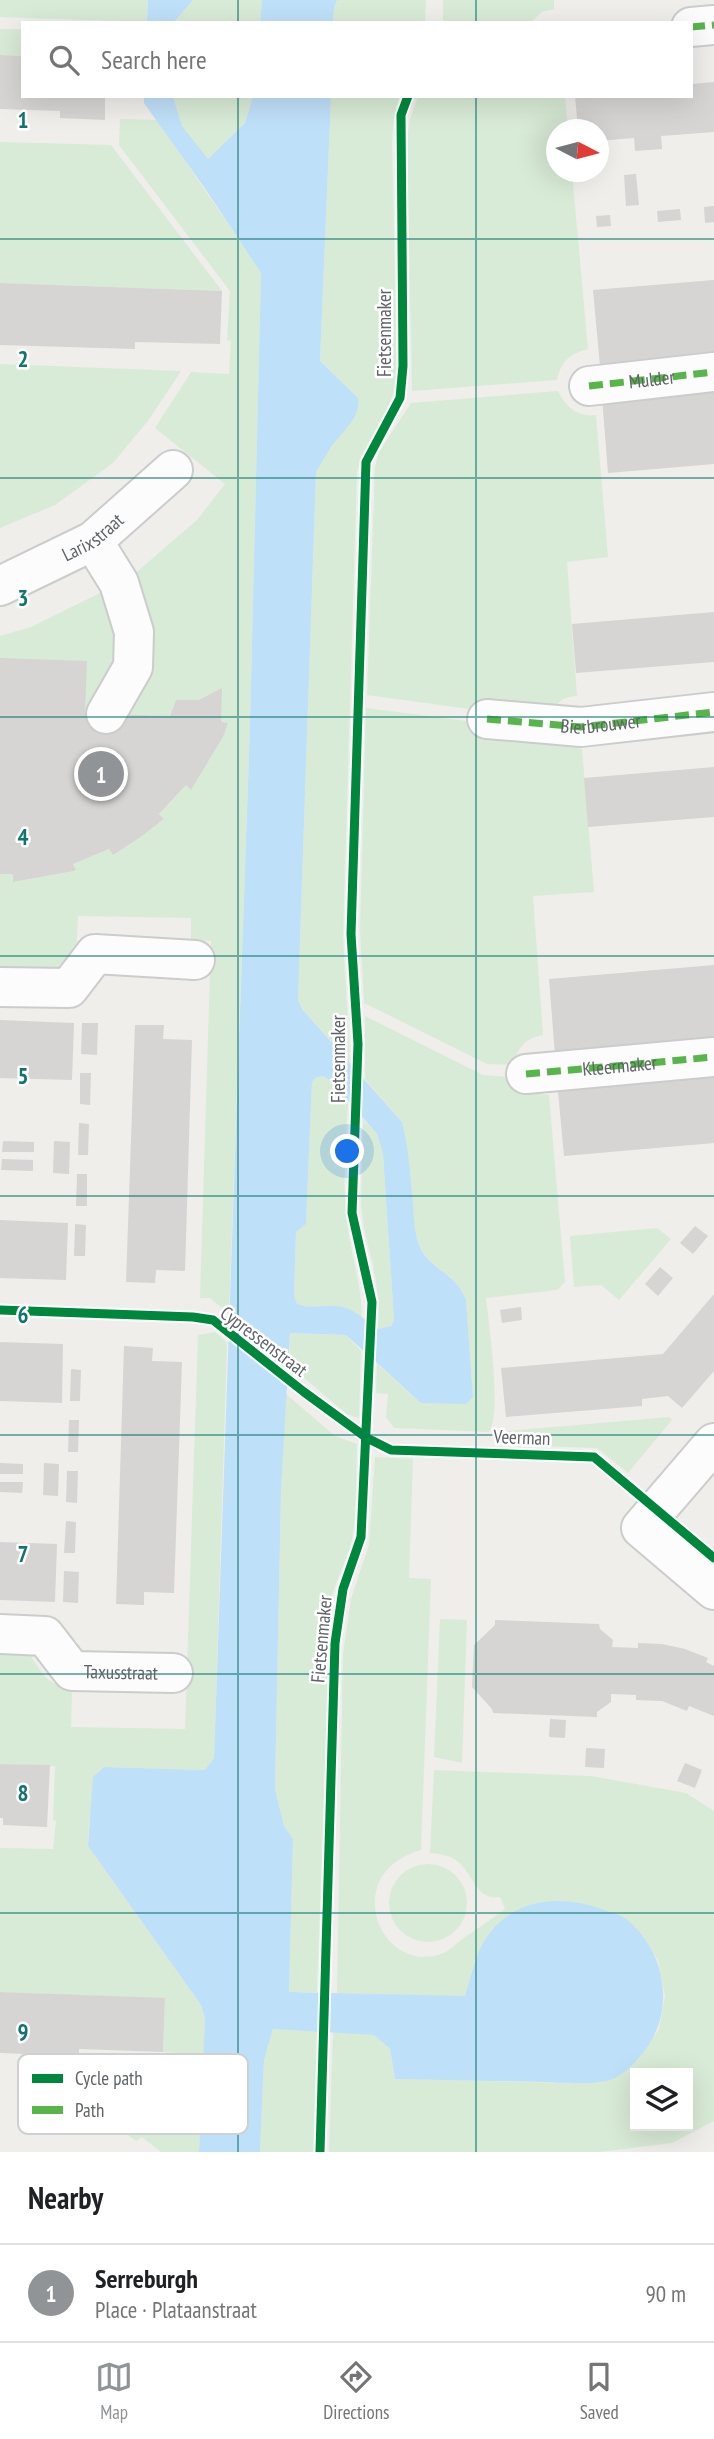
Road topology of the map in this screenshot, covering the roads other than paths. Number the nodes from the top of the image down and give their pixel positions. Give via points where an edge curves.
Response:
1 (714, 25) edge
2 (693, 27) edge
3 (714, 372) edge
4 (589, 386) dead end
5 (173, 470) dead end
6 (93, 541) junction
7 (0, 586) edge
8 (714, 712) edge
9 (106, 714) dead end
10 (487, 719) dead end
11 (195, 960) dead end
12 (0, 987) edge
13 (714, 1057) edge
14 (526, 1074) dead end
15 (714, 1443) edge
16 (714, 1590) edge
17 (0, 1634) edge
18 (173, 1673) dead end

1 - 2 street
3 - 4 street, Mulder
5 - 6 street, Larixstraat
6 - 7 street, Larixstraat
6 - 9 street via 119,583 134,632 133,667
8 - 10 street, Bierbrouwer via 581,727
11 - 12 street via 95,954 69,988
13 - 14 street, Kleermaker
15 - 16 street via 641,1528
17 - 18 street, Taxusstraat via 45,1636 72,1671

